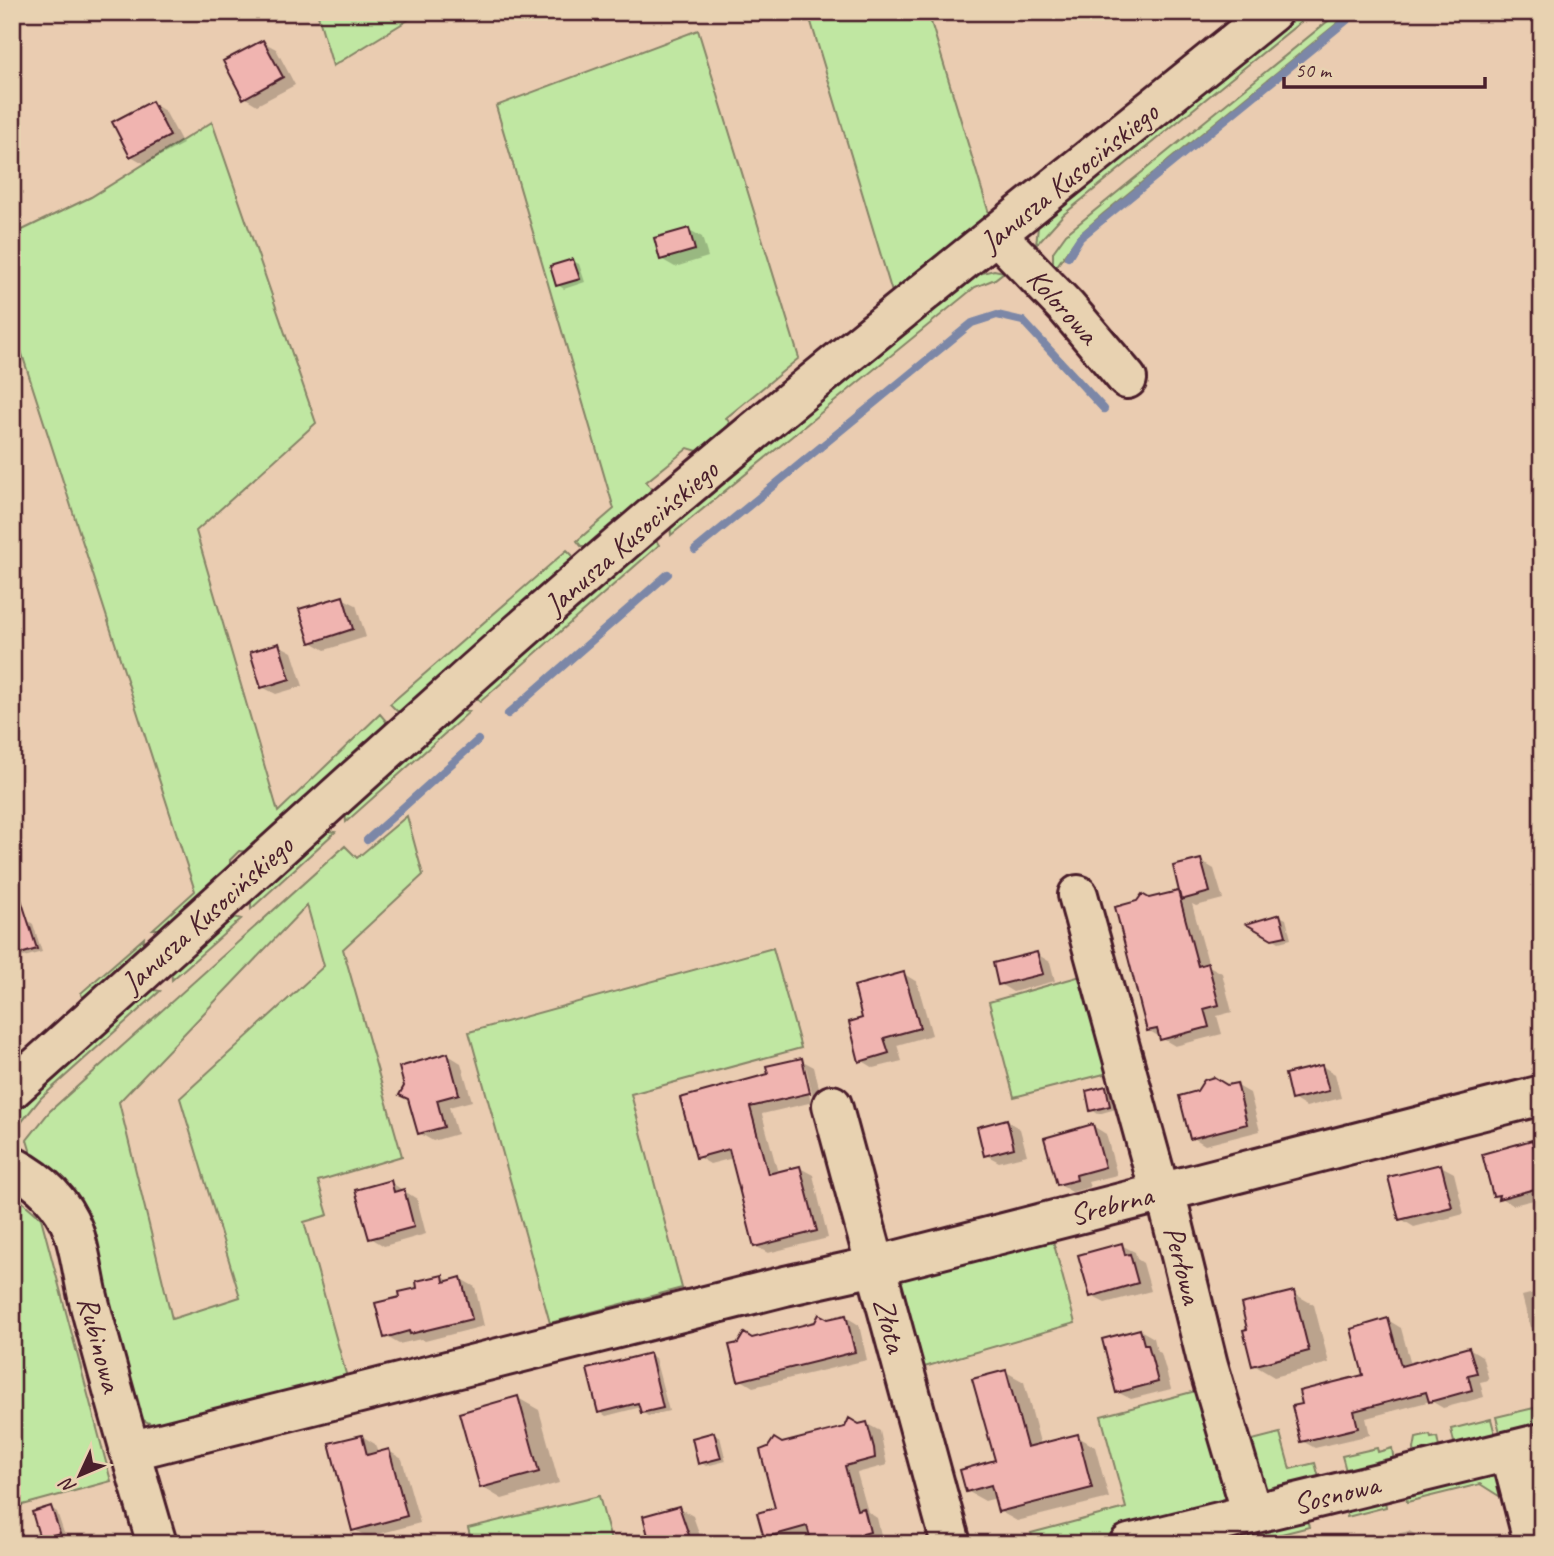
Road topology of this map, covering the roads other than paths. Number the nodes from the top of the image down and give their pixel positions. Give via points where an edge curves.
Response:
1 (1272, 12) edge
2 (997, 235) junction
3 (1127, 379) dead end
4 (1078, 895) dead end
5 (12, 1089) edge
6 (1542, 1096) edge
7 (832, 1105) dead end
8 (12, 1166) edge
9 (1162, 1191) junction
10 (875, 1266) junction
11 (1526, 1447) edge
12 (129, 1451) junction
13 (1252, 1514) junction
14 (1217, 1534) edge
15 (157, 1544) edge
16 (951, 1544) edge
17 (1129, 1544) edge
18 (1534, 1544) edge

1 - 2 street, Janusza Kusocińskiego
2 - 3 street, Kolorowa
2 - 5 street, Janusza Kusocińskiego via 628,538
4 - 9 street, Perłowa
6 - 9 street, Srebrna
7 - 10 street, Złota
8 - 12 street, Rubinowa via 45,1188 73,1230
9 - 10 street, Srebrna
9 - 13 street, Perłowa
10 - 12 street, Srebrna
10 - 16 street, Złota
11 - 13 street, Sosnowa
11 - 18 street
12 - 15 street, Rubinowa
13 - 14 street, Sosnowa
14 - 17 street, Sosnowa

